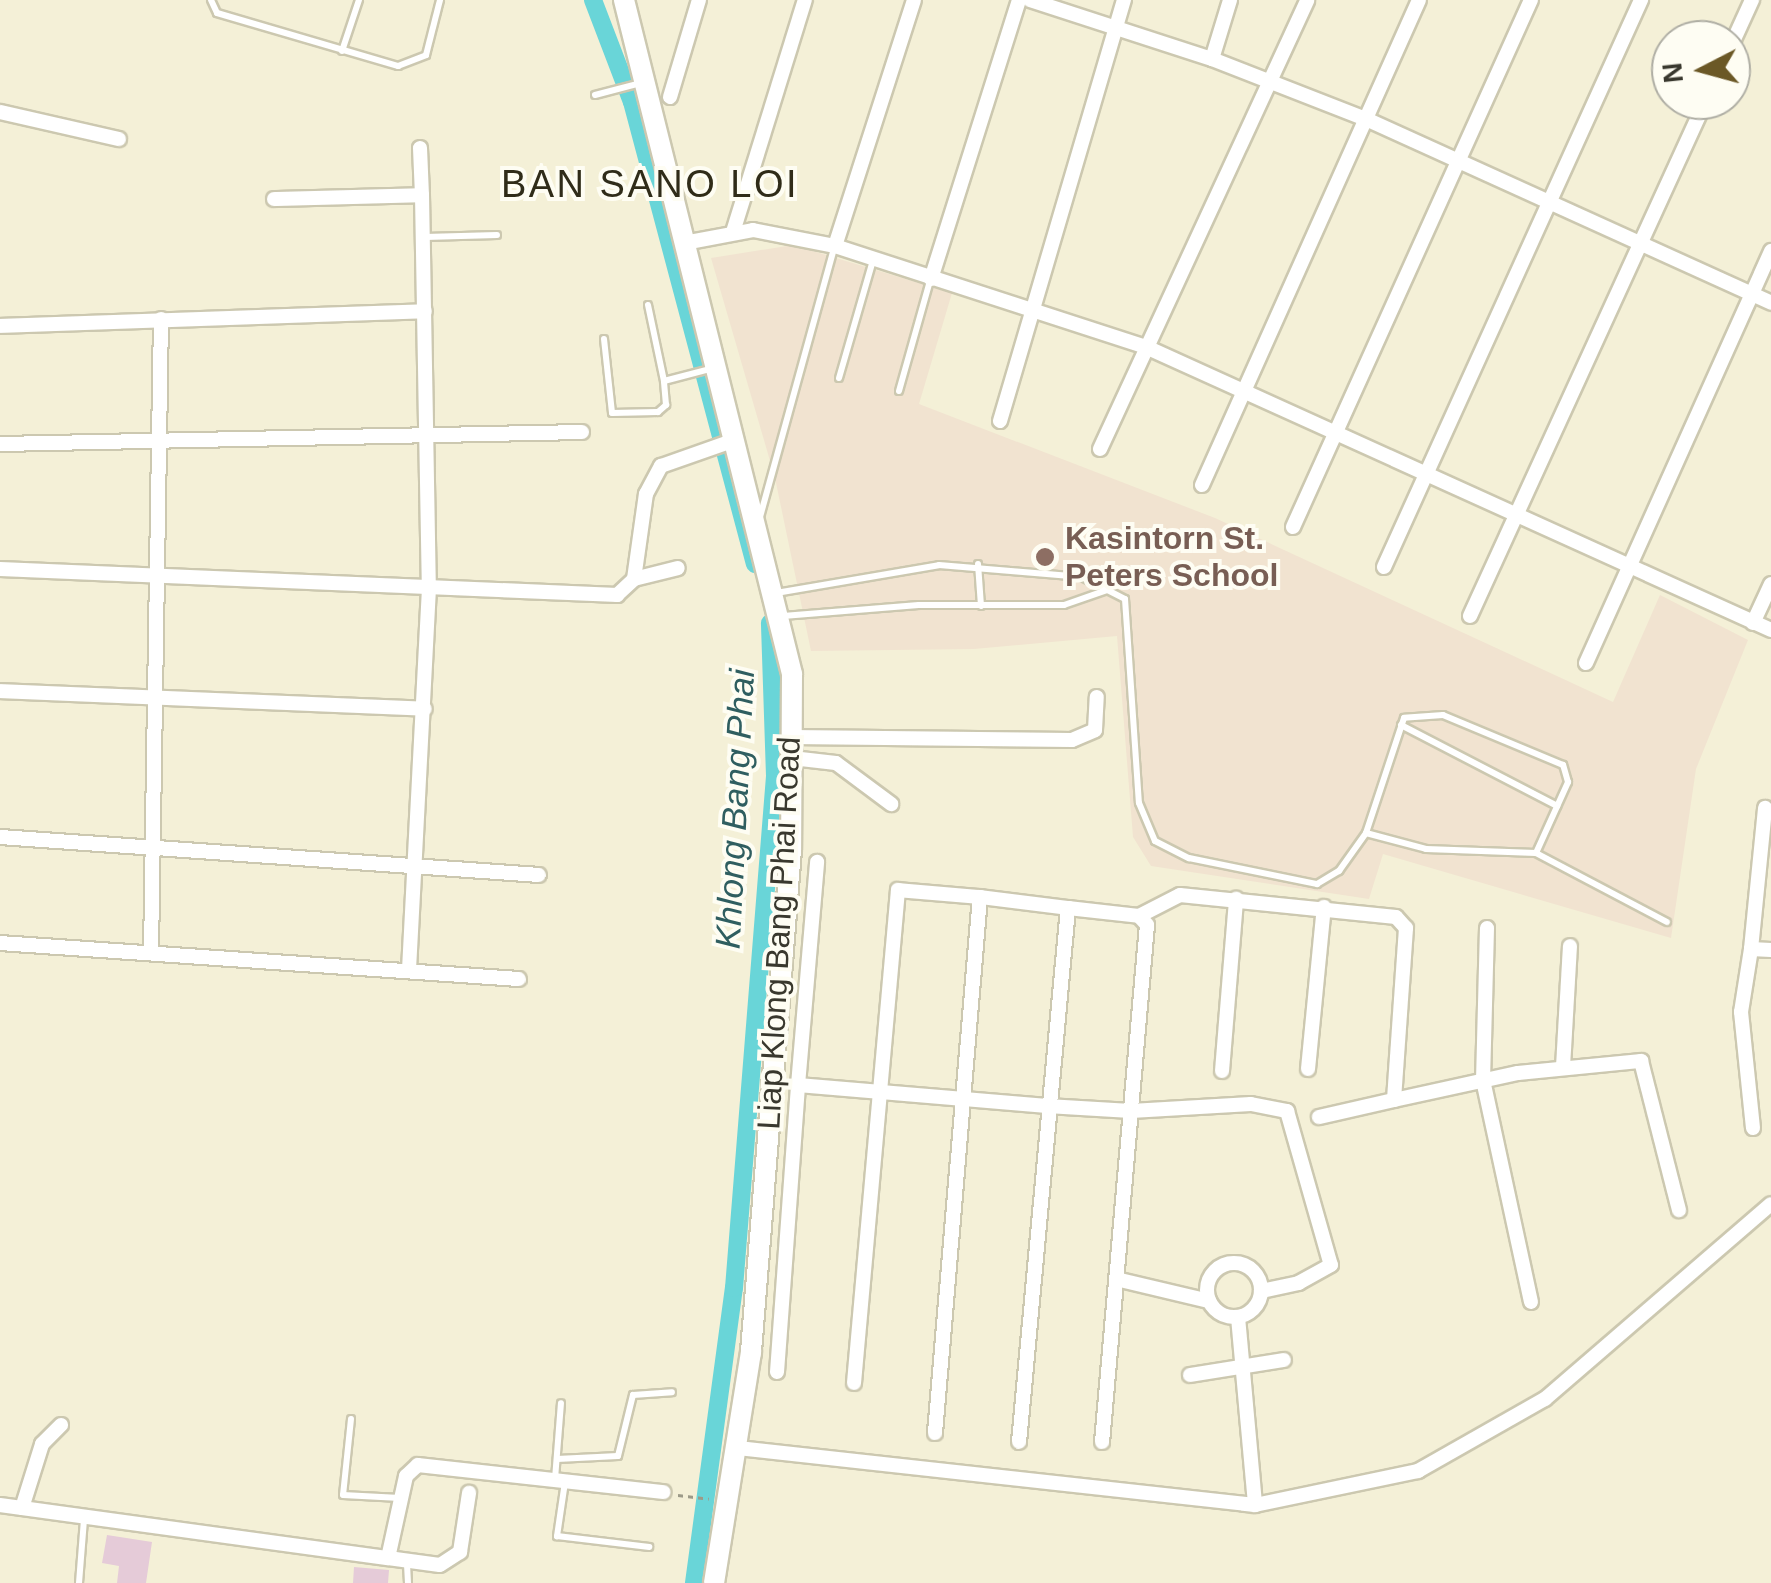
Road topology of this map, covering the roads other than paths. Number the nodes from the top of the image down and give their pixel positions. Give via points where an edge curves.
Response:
1 (210, 0) edge
2 (359, 0) edge
3 (440, 0) edge
4 (624, 0) edge
5 (699, 0) edge
6 (805, 0) edge
7 (914, 0) edge
8 (1019, 0) edge
9 (1030, 0) edge
10 (1124, 0) edge
11 (1230, 0) edge
12 (1307, 0) edge
13 (1419, 0) edge
14 (1531, 0) edge
15 (1642, 0) edge
16 (1116, 28) junction
17 (342, 52) junction
18 (1212, 58) junction
19 (1271, 80) junction
20 (637, 84) junction
21 (595, 94) dead end
22 (670, 96) dead end
23 (0, 112) edge
24 (1366, 119) junction
25 (1697, 120) edge
26 (119, 139) dead end
27 (420, 148) dead end
28 (1459, 161) junction
29 (422, 195) junction
30 (274, 199) dead end
31 (1549, 202) junction
32 (733, 232) junction
33 (497, 235) dead end
34 (423, 237) junction
35 (684, 243) junction
36 (1641, 244) junction
37 (835, 246) junction
38 (1771, 251) edge
39 (873, 259) junction
40 (931, 278) junction
41 (1752, 294) junction
42 (1771, 303) edge
43 (648, 305) dead end
44 (1031, 309) junction
45 (426, 311) junction
46 (161, 319) junction
47 (0, 326) edge
48 (604, 339) dead end
49 (1146, 348) junction
50 (712, 369) junction
51 (839, 378) dead end
52 (668, 380) junction
53 (1242, 388) junction
54 (898, 390) dead end
55 (1000, 420) dead end
56 (1334, 430) junction
57 (582, 432) dead end
58 (431, 434) junction
59 (163, 440) junction
60 (730, 442) junction
61 (0, 444) edge
62 (1100, 448) dead end
63 (1426, 474) junction
64 (1202, 484) dead end
65 (1518, 512) junction
66 (1293, 526) dead end
67 (757, 527) junction
68 (1630, 562) junction
69 (978, 564) junction
70 (1384, 567) dead end
71 (678, 568) dead end
72 (0, 569) edge
73 (162, 574) junction
74 (634, 579) junction
75 (1771, 584) edge
76 (429, 588) junction
77 (1108, 590) junction
78 (775, 593) junction
79 (981, 606) junction
80 (782, 616) junction
81 (1470, 616) dead end
82 (1753, 623) junction
83 (1771, 630) edge
84 (1586, 662) dead end
85 (0, 691) edge
86 (160, 695) junction
87 (1097, 697) dead end
88 (425, 709) junction
89 (1402, 724) junction
90 (791, 736) junction
91 (792, 758) junction
92 (891, 804) dead end
93 (1558, 806) junction
94 (1765, 808) dead end
95 (1366, 833) junction
96 (0, 838) edge
97 (151, 847) junction
98 (1536, 852) junction
99 (817, 862) dead end
100 (417, 870) junction
101 (539, 874) dead end
102 (980, 897) junction
103 (1236, 900) junction
104 (1068, 908) junction
105 (1324, 908) junction
106 (1139, 916) junction
107 (1667, 922) dead end
108 (1487, 928) dead end
109 (0, 943) edge
110 (1570, 946) dead end
111 (1751, 950) junction
112 (1771, 950) edge
113 (152, 953) junction
114 (410, 970) junction
115 (519, 980) dead end
116 (1562, 1067) junction
117 (1308, 1069) dead end
118 (1222, 1072) dead end
119 (1483, 1080) junction
120 (798, 1084) junction
121 (881, 1090) junction
122 (962, 1097) junction
123 (1394, 1100) junction
124 (1047, 1106) junction
125 (1131, 1111) junction
126 (1319, 1116) dead end
127 (1753, 1128) dead end
128 (1771, 1204) edge
129 (1680, 1210) dead end
130 (1116, 1278) junction
131 (1261, 1290) junction
132 (1210, 1301) junction
133 (1531, 1302) dead end
134 (1238, 1316) junction
135 (1284, 1360) dead end
136 (1243, 1370) junction
137 (778, 1372) dead end
138 (1190, 1375) dead end
139 (854, 1382) dead end
140 (672, 1392) dead end
141 (561, 1403) dead end
142 (351, 1418) dead end
143 (61, 1425) dead end
144 (935, 1433) dead end
145 (1018, 1442) dead end
146 (1102, 1442) dead end
147 (738, 1448) junction
148 (556, 1458) junction
149 (560, 1481) junction
150 (664, 1492) dead end
151 (469, 1493) dead end
152 (402, 1498) junction
153 (0, 1505) edge
154 (1255, 1505) junction
155 (22, 1508) junction
156 (84, 1516) junction
157 (649, 1547) dead end
158 (388, 1558) junction
159 (407, 1562) junction
160 (430, 1566) junction
161 (79, 1583) edge
162 (408, 1583) edge
163 (428, 1583) edge
164 (714, 1583) edge

1 - 17 lane via 217,13
2 - 17 lane
3 - 17 lane via 432,42 418,61 398,66
4 - 20 street, Liap Klong Bang Phai Road
5 - 22 street
6 - 32 street
7 - 37 street
8 - 40 street
9 - 16 street
10 - 16 street
11 - 18 street
12 - 19 street
13 - 24 street
14 - 28 street
15 - 31 street
16 - 18 street
16 - 44 street
18 - 19 street
19 - 24 street
19 - 49 street
20 - 21 lane
20 - 35 street, Liap Klong Bang Phai Road
23 - 26 street
24 - 28 street
24 - 53 street
25 - 36 street
27 - 29 street
28 - 31 street
28 - 56 street
29 - 30 street
29 - 34 street
31 - 36 street
31 - 63 street
32 - 35 street
32 - 37 street
33 - 34 lane
34 - 45 street
35 - 50 street, Liap Klong Bang Phai Road
36 - 41 street
36 - 65 street
37 - 39 street
37 - 67 lane
38 - 41 street
39 - 40 street
39 - 51 lane
40 - 44 street
40 - 54 lane
41 - 42 street
41 - 68 street
43 - 52 lane
44 - 49 street
44 - 55 street
45 - 46 street
45 - 58 street
46 - 47 street
46 - 59 street
48 - 52 lane via 612,413 664,408
49 - 53 street
49 - 62 street
50 - 52 lane
50 - 60 street, Liap Klong Bang Phai Road
53 - 56 street
53 - 64 street
56 - 63 street
56 - 66 street
57 - 58 street
58 - 59 street
58 - 76 street
59 - 61 street
59 - 73 street
60 - 67 street, Liap Klong Bang Phai Road
60 - 74 street via 683,454 652,478
63 - 65 street
63 - 70 street
65 - 68 street
65 - 81 street
67 - 78 street, Liap Klong Bang Phai Road
68 - 82 street
68 - 84 street
69 - 77 lane via 1061,572
69 - 78 lane
69 - 79 lane
71 - 74 street
72 - 73 street
73 - 76 street
73 - 86 street
74 - 76 street via 613,596
75 - 82 street
76 - 88 street
77 - 79 lane via 1084,602
77 - 95 lane via 1127,607 1139,803 1154,841 1189,858 1317,884 1339,871
78 - 80 street, Liap Klong Bang Phai Road
79 - 80 lane
80 - 90 street, Liap Klong Bang Phai Road via 792,674
82 - 83 street
85 - 86 street
86 - 88 street
86 - 97 street
87 - 90 street via 1095,730 1072,740
88 - 100 street
89 - 93 lane
89 - 93 lane via 1408,716 1444,715 1563,765 1568,782
89 - 95 lane
90 - 91 street, Liap Klong Bang Phai Road
91 - 92 street via 836,762
91 - 147 street, Liap Klong Bang Phai Road via 791,850
93 - 98 lane
94 - 111 street
95 - 98 lane via 1426,849
96 - 97 street
97 - 100 street
97 - 113 street
98 - 107 lane
99 - 120 street
100 - 101 street
100 - 114 street
102 - 104 street
102 - 121 street via 898,890
102 - 122 street
103 - 105 street
103 - 106 street via 1180,895
103 - 118 street
104 - 106 street
104 - 124 street
105 - 117 street
105 - 123 street via 1396,917 1406,928
106 - 125 street via 1147,925
108 - 119 street
109 - 113 street
110 - 116 street
111 - 112 street
111 - 127 street via 1741,1012
113 - 114 street
114 - 115 street
116 - 119 street
116 - 129 street via 1641,1061
119 - 123 street
119 - 133 street
120 - 121 street
120 - 137 street
121 - 122 street
121 - 139 street
122 - 124 street
122 - 144 street
123 - 126 street
124 - 125 street
124 - 145 street
125 - 130 street
125 - 131 street via 1251,1104 1286,1111 1330,1266 1299,1283
128 - 154 street via 1546,1399 1418,1470
130 - 132 street
130 - 146 street
131 - 132 street via 1255,1273 1231,1263 1211,1276
131 - 134 street via 1254,1308
132 - 134 street via 1220,1313
134 - 136 street
135 - 136 street
136 - 138 street
136 - 154 street
140 - 148 lane via 632,1395 618,1456
141 - 148 lane
142 - 152 lane via 343,1495
143 - 155 street via 42,1444
147 - 154 street
147 - 164 street, Liap Klong Bang Phai Road
148 - 149 lane
149 - 150 street
149 - 152 street via 418,1464 406,1476
149 - 157 lane via 557,1536
151 - 160 street via 460,1552
152 - 158 street
153 - 155 street
155 - 156 street
156 - 158 street
156 - 161 lane
158 - 159 street
159 - 160 street
159 - 162 lane
160 - 163 street

